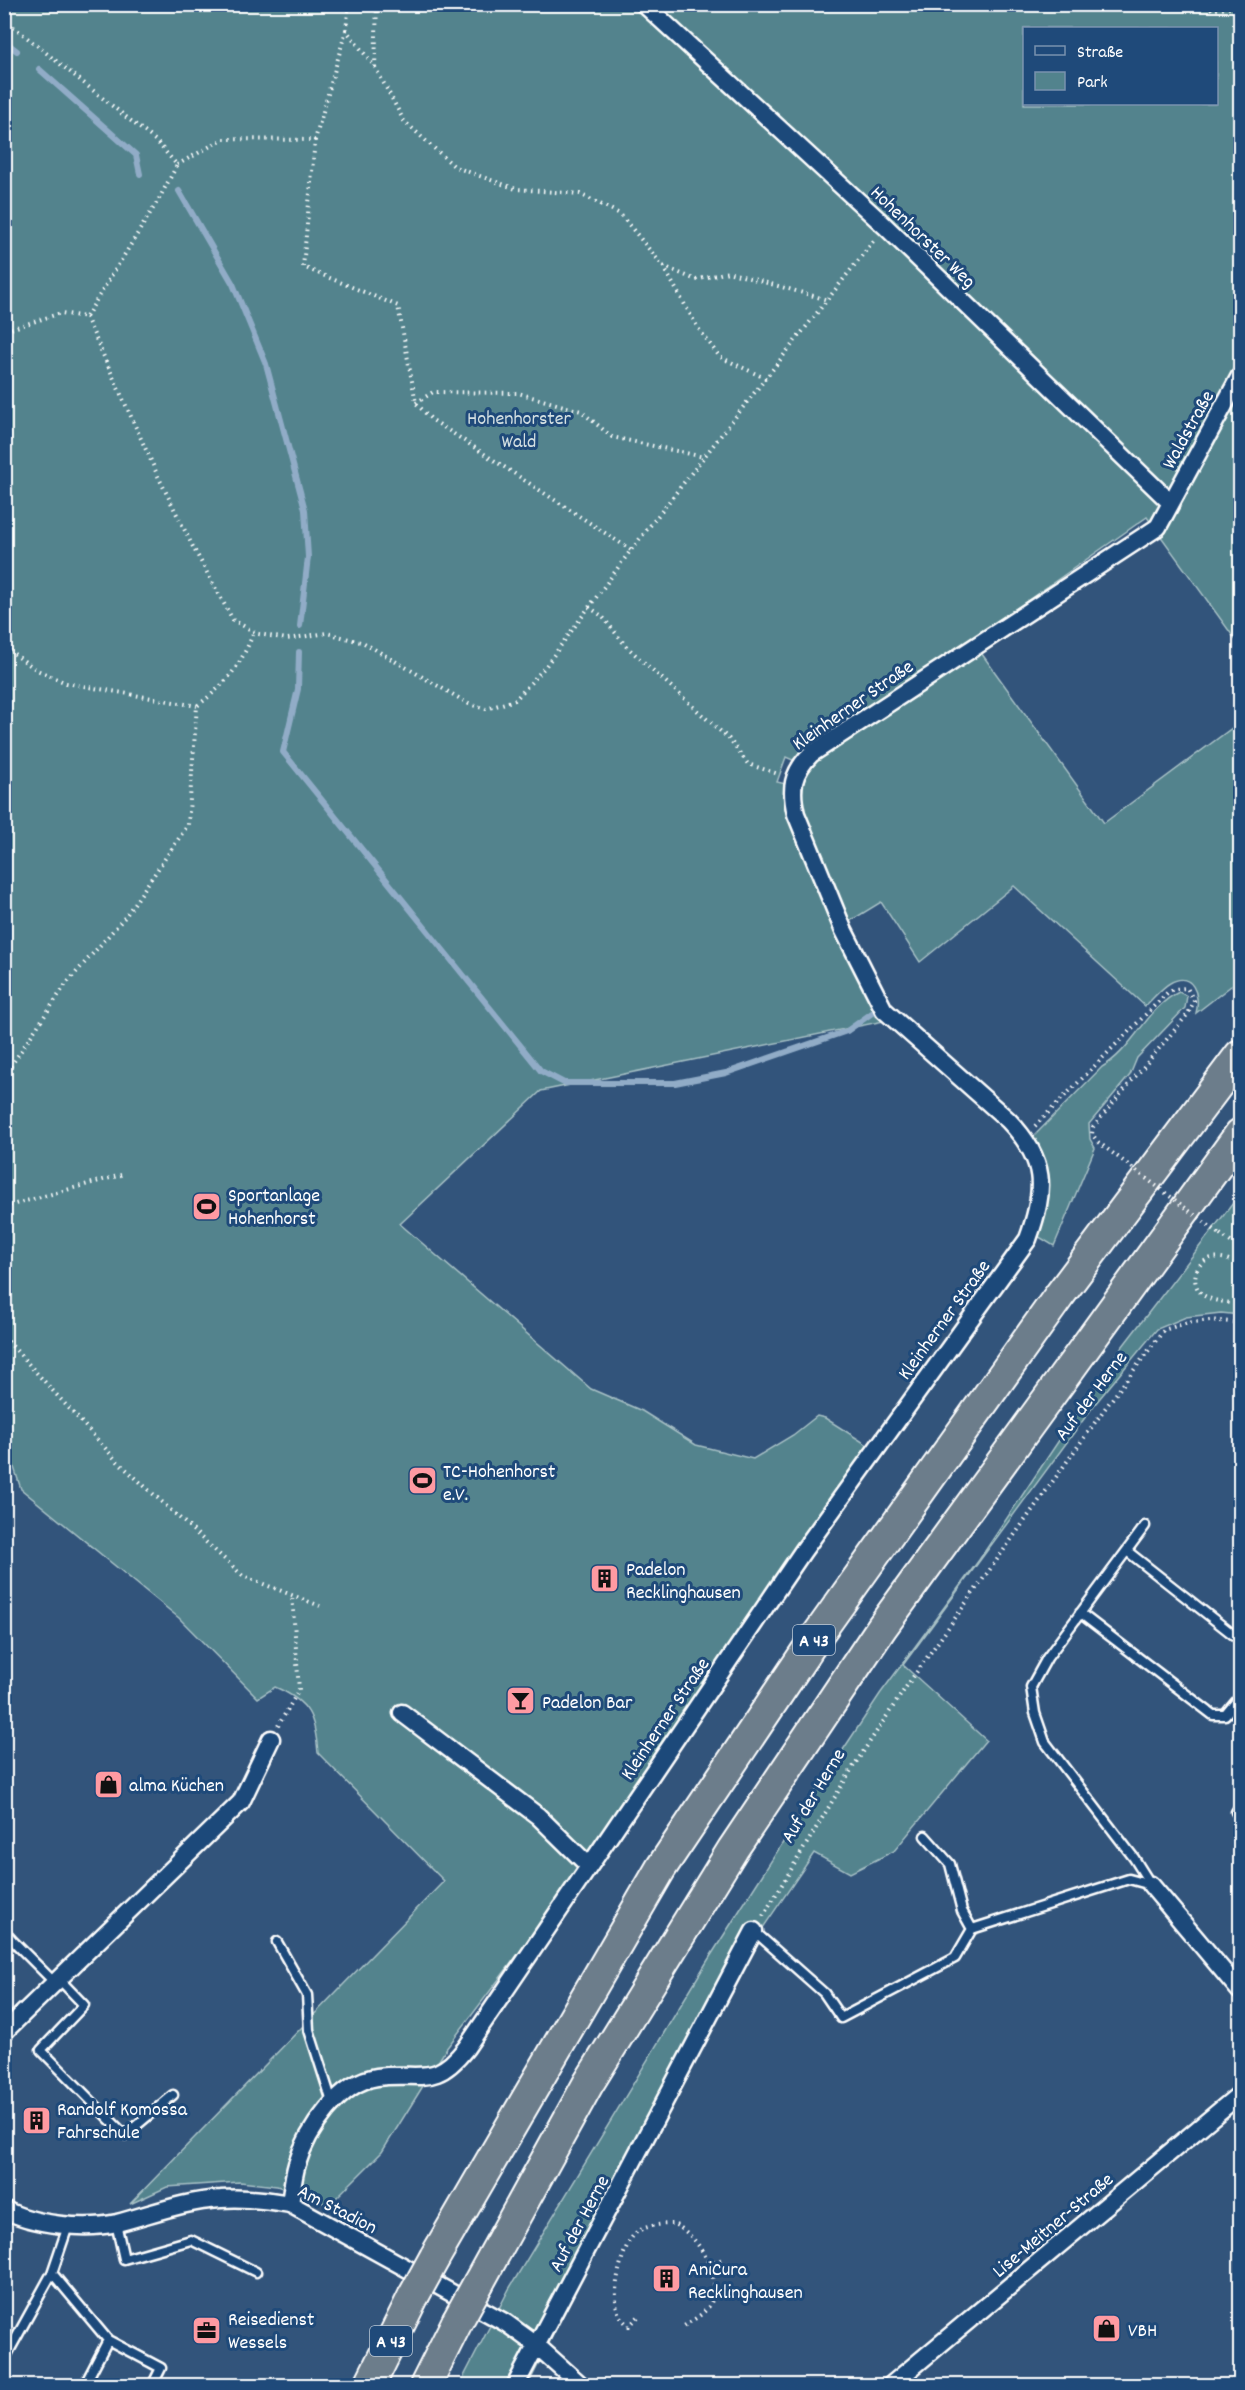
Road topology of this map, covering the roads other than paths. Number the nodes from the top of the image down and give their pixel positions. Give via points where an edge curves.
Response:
1 (644, 4) edge
2 (1240, 376) edge
3 (1171, 503) junction
4 (1240, 1055) edge
5 (1240, 1134) edge
6 (1145, 1526) dead end
7 (1127, 1551) junction
8 (1080, 1613) junction
9 (1240, 1640) edge
10 (1240, 1696) edge
11 (402, 1713) dead end
12 (271, 1739) road end
13 (1240, 1806) edge
14 (1240, 1815) edge
15 (925, 1836) dead end
16 (589, 1866) junction
17 (1151, 1885) junction
18 (972, 1929) junction
19 (4, 1931) edge
20 (754, 1931) joint
21 (12, 1940) junction
22 (277, 1942) dead end
23 (4, 1947) edge
24 (57, 1981) junction
25 (1240, 1991) edge
26 (4, 2032) edge
27 (1240, 2094) edge
28 (173, 2095) dead end
29 (332, 2102) junction
30 (290, 2204) junction
31 (4, 2209) edge
32 (116, 2223) junction
33 (68, 2226) junction
34 (256, 2272) dead end
35 (52, 2273) junction
36 (108, 2340) junction
37 (535, 2344) junction
38 (4, 2360) edge
39 (84, 2385) edge
40 (152, 2385) edge
41 (369, 2385) edge
42 (424, 2385) edge
43 (515, 2385) edge
44 (582, 2385) edge
45 (890, 2385) edge

1 - 3 street, Hohenhorster Weg via 885,226
2 - 3 street, Waldstraße
3 - 16 street, Kleinherner Straße via 1158,527 811,754 793,778 796,814 843,929 884,1010 1024,1137 1034,1152 1042,1186 1028,1239 803,1551
4 - 41 highway, A 43, bridge via 990,1391 661,1868 435,2257
5 - 42 highway, A 43, bridge via 882,1627 733,1849 588,2084
6 - 7 lane
7 - 8 lane
7 - 9 lane
8 - 10 lane via 1213,1715 1225,1715
8 - 17 lane via 1031,1687 1035,1713 1045,1742
11 - 16 street via 538,1816
12 - 24 street via 241,1802
13 - 14 lane via 1236,1812
15 - 18 lane via 950,1864 962,1911
16 - 29 street, Kleinherner Straße via 452,2066 436,2074 377,2077 352,2084
17 - 18 lane via 1129,1879
17 - 25 street
18 - 20 lane via 955,1958 841,2018 825,1993
19 - 21 lane
20 - 37 street, Auf der Herne
21 - 23 lane
21 - 24 lane
22 - 29 lane via 307,1995 309,2030
24 - 26 street
24 - 28 lane via 84,2005 41,2050 125,2135
27 - 45 street, Lise-Meitner-Straße
29 - 30 street, Kleinherner Straße via 297,2163
30 - 32 street, Am Stadion via 220,2199 165,2207
30 - 37 street, Am Stadion via 506,2323
31 - 33 street, Am Stadion via 16,2216
32 - 33 street, Am Stadion
32 - 34 lane via 124,2259 191,2240
33 - 35 lane
35 - 36 lane
35 - 38 lane
36 - 39 lane
36 - 40 lane via 161,2368
37 - 43 street, Auf der Herne
37 - 44 street, Am Stadion

